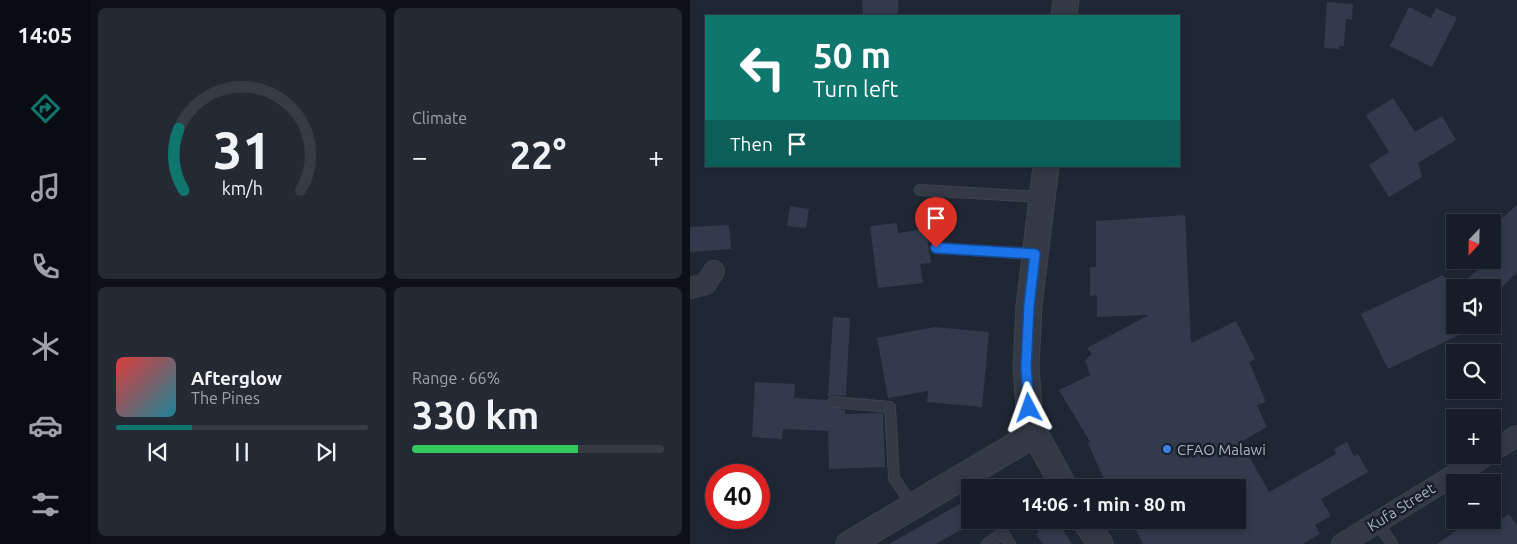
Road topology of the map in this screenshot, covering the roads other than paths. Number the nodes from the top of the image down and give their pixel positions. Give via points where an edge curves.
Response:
1 (1066, 0) edge
2 (1064, 15) edge
3 (1046, 167) edge
4 (920, 190) dead end
5 (1042, 197) junction
6 (936, 248) dead end
7 (1035, 254) junction
8 (714, 271) dead end
9 (690, 288) edge
10 (833, 402) dead end
11 (1034, 434) junction
12 (1517, 436) edge
13 (1501, 446) edge
14 (1471, 464) edge
15 (1060, 479) edge
16 (913, 506) junction
17 (1377, 522) junction
18 (1091, 529) edge
19 (849, 544) edge
20 (987, 544) edge
21 (1010, 544) edge
22 (1100, 544) edge
23 (1342, 544) edge
24 (1392, 544) edge

1 - 2 street
3 - 5 street
4 - 5 lane
5 - 7 street
6 - 7 lane
7 - 11 street via 1026,367
8 - 9 street via 706,284
10 - 16 lane via 890,407 894,478
11 - 15 street
11 - 16 street
12 - 13 street
14 - 17 street, Kufa Street
16 - 19 street
17 - 23 street, Kufa Street
17 - 24 lane
18 - 22 street
20 - 21 lane via 1003,533

